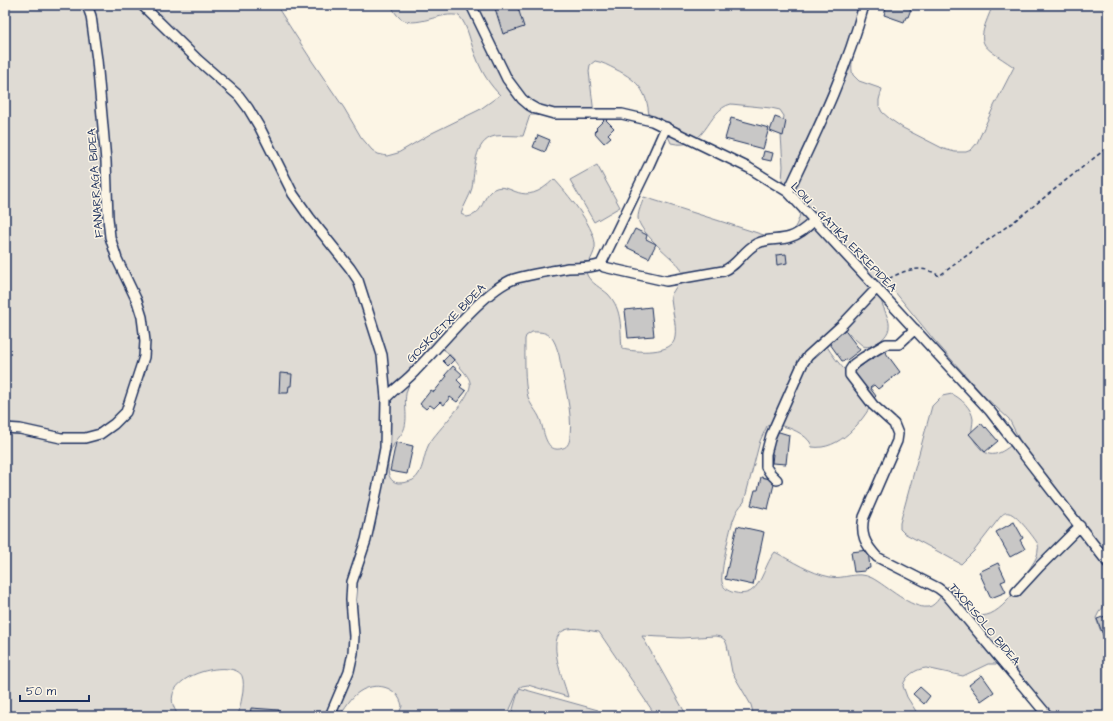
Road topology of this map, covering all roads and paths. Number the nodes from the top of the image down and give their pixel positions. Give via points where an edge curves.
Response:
1 (87, 5) edge
2 (142, 5) edge
3 (471, 5) edge
4 (864, 5) edge
5 (666, 127) junction
6 (1108, 147) edge
7 (788, 192) junction
8 (815, 220) junction
9 (601, 264) junction
10 (877, 288) junction
11 (915, 329) junction
12 (386, 398) junction
13 (5, 428) edge
14 (777, 480) dead end
15 (1080, 526) junction
16 (1108, 563) edge
17 (1016, 592) dead end
18 (330, 716) edge
19 (1048, 716) edge

1 - 13 street, FANARRAGA BIDEA via 98,68 110,238 138,301 144,335 144,358 126,412 100,434 85,438 62,438
2 - 12 street via 240,96 260,128 293,194 358,280 382,354
3 - 5 street, LOIU - GATIKA ERREPIDEA via 508,79 529,105 554,114 622,114
4 - 7 street via 841,76
5 - 7 street, LOIU - GATIKA ERREPIDEA via 749,168
5 - 9 street
6 - 10 path via 1012,223 939,276 934,272 913,269 896,274
7 - 8 street, LOIU - GATIKA ERREPIDEA
8 - 9 street via 794,236 756,244 730,268 722,271 666,282 604,267
8 - 10 street, LOIU - GATIKA ERREPIDEA
9 - 12 street, GOSKOETXE BIDEA via 514,279 497,288
10 - 11 street, LOIU - GATIKA ERREPIDEA
10 - 14 street via 803,363 771,435 766,454 766,467
11 - 15 street, LOIU - GATIKA ERREPIDEA via 990,411
11 - 19 street, TXORISOLO BIDEA via 899,344 886,344 854,364 850,370 850,375 858,387 894,424 898,434 864,517 861,528 865,540 877,557 946,594
12 - 18 street via 385,448 366,540 352,582 353,653 349,671
15 - 16 street, LOIU - GATIKA ERREPIDEA
15 - 17 street

